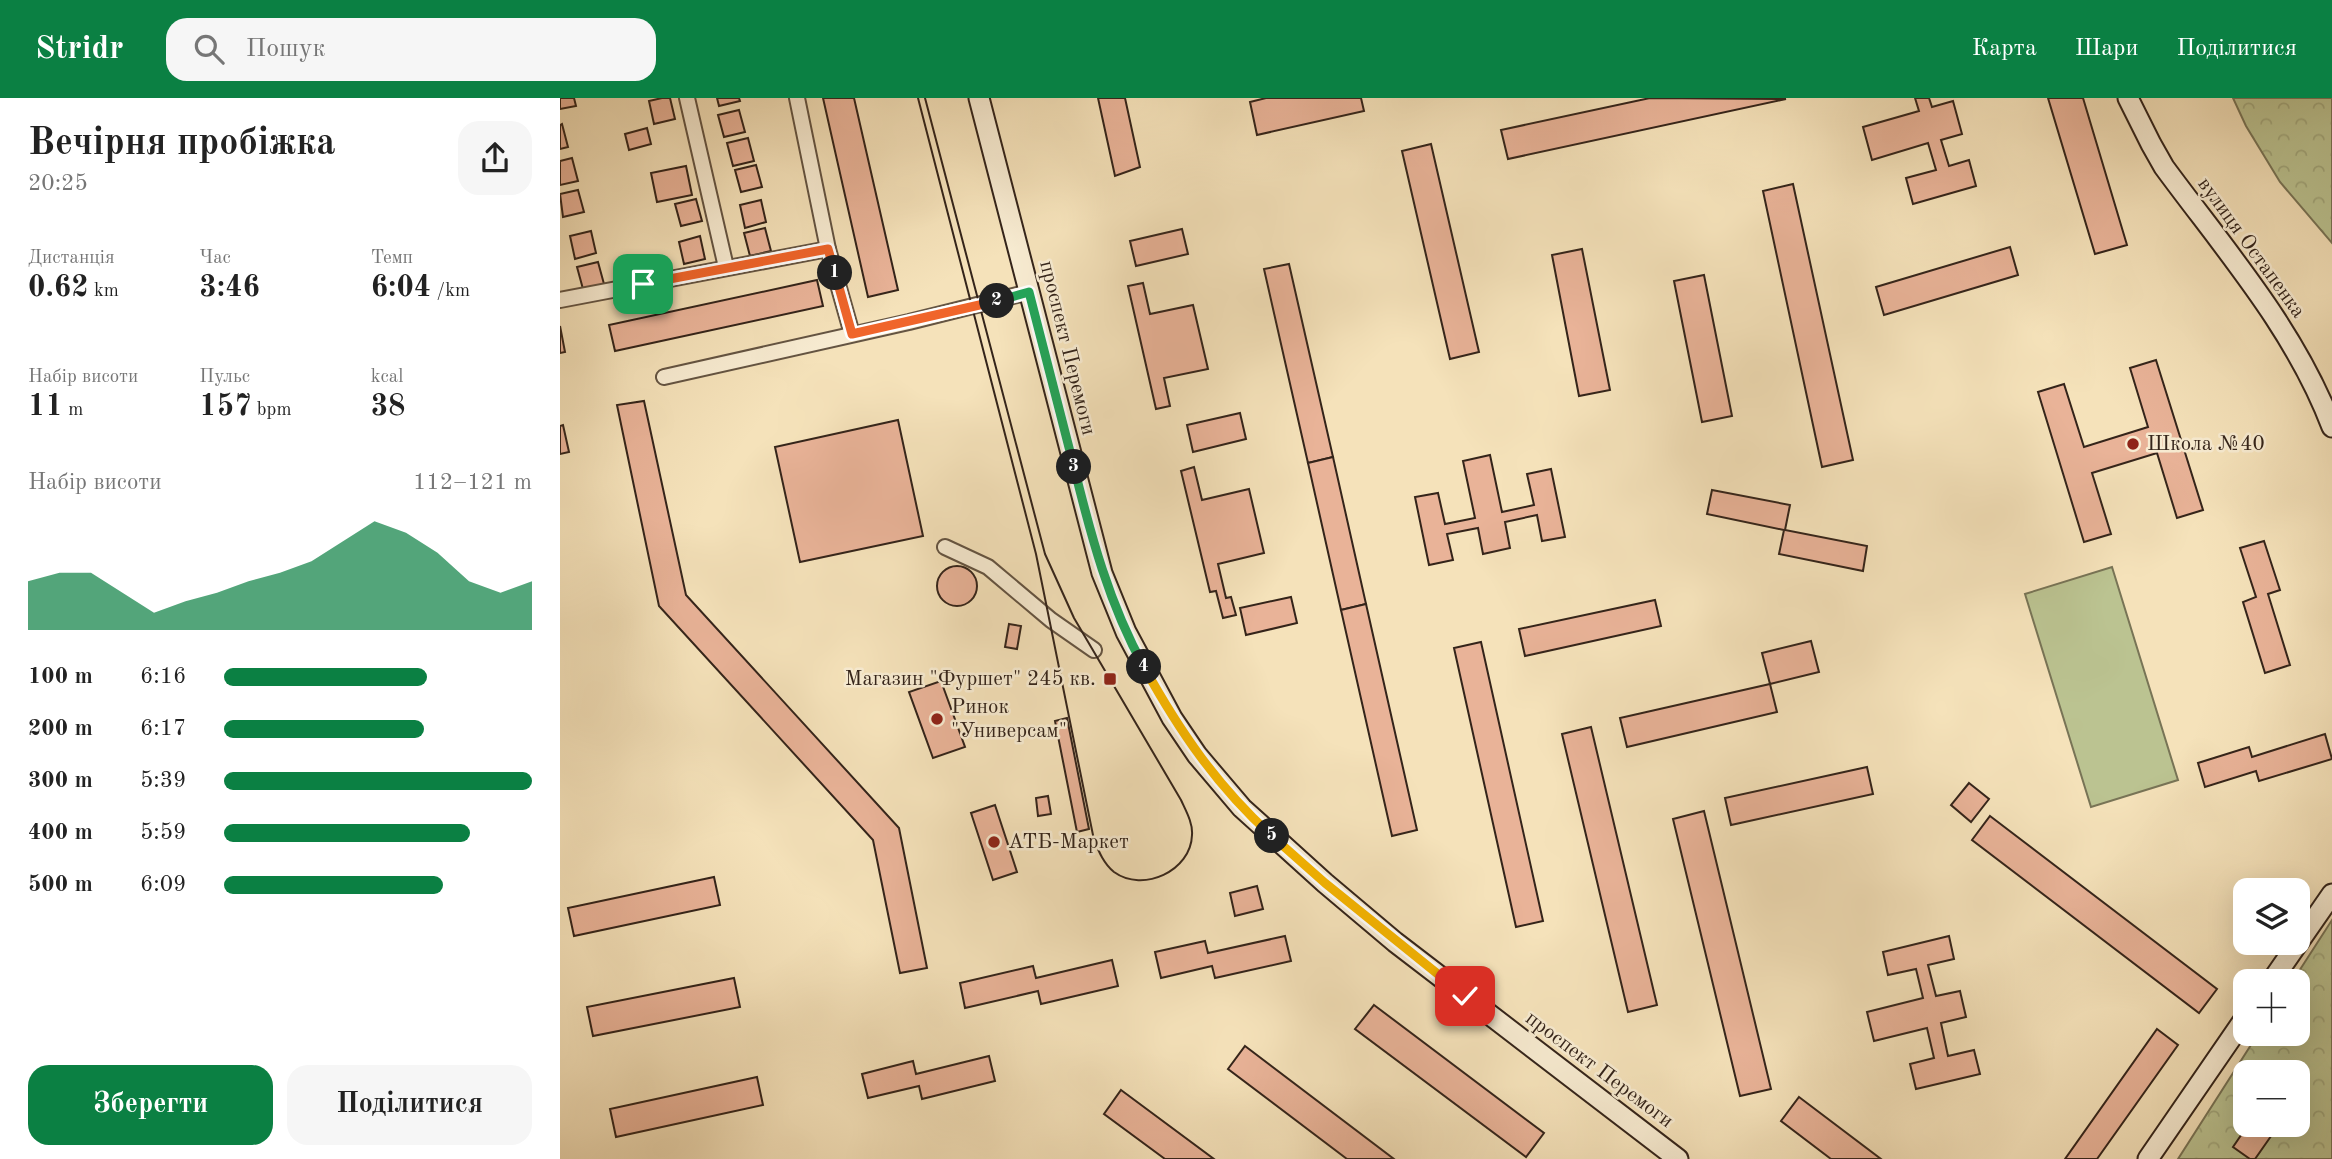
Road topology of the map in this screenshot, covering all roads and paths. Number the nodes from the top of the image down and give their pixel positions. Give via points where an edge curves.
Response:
1 (687, 98) edge
2 (797, 98) edge
3 (979, 98) edge
4 (2129, 98) edge
5 (828, 249) junction
6 (726, 267) junction
7 (1029, 292) junction
8 (560, 300) edge
9 (852, 334) junction
10 (664, 377) dead end
11 (2332, 427) edge
12 (945, 547) dead end
13 (1094, 650) dead end
14 (2332, 894) edge
15 (2280, 969) edge
16 (2233, 1035) edge
17 (1678, 1159) edge
18 (2148, 1159) edge

1 - 6 street
2 - 5 street
3 - 7 main road, проспект Перемоги
4 - 11 main road, вулиця Остапенка via 2164,167 2275,317
5 - 6 street
5 - 9 street
6 - 8 street
7 - 9 street
7 - 17 main road, проспект Перемоги via 1102,573 1134,649 1197,755 1242,808 1395,942
9 - 10 street
12 - 13 street via 988,567
14 - 15 main road
16 - 18 main road

